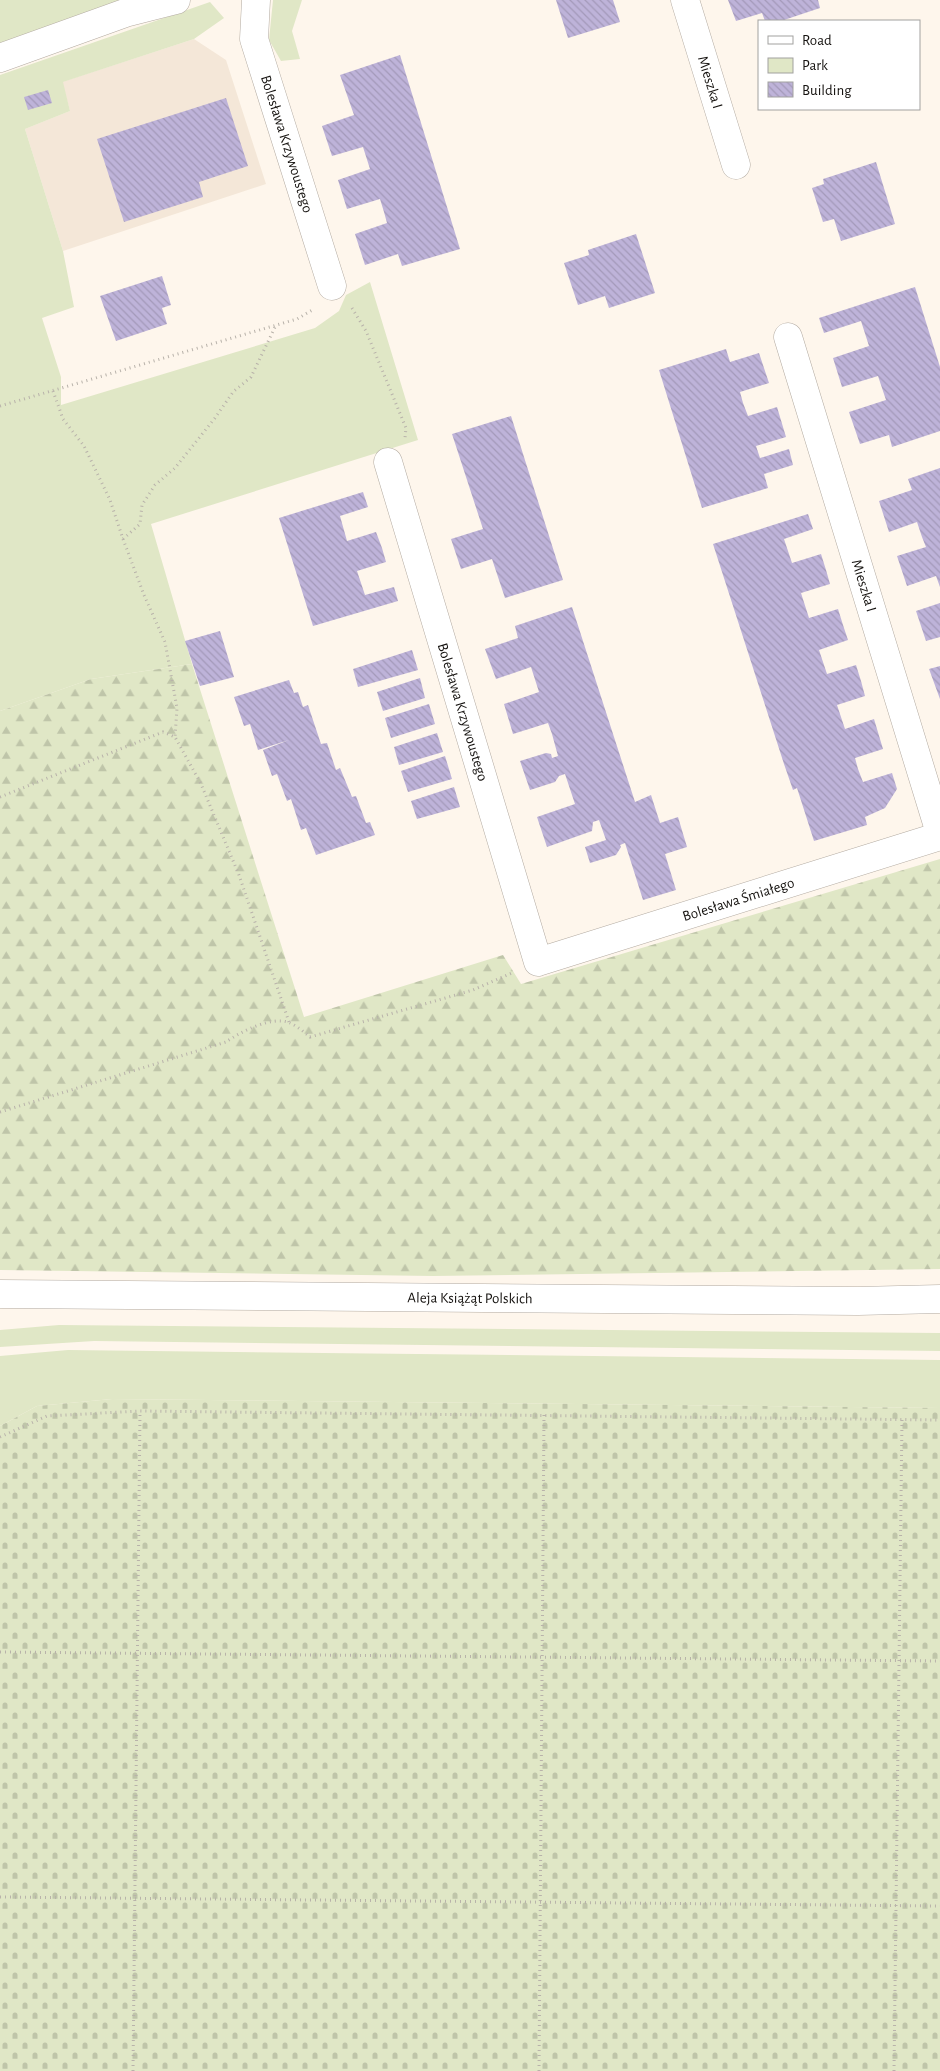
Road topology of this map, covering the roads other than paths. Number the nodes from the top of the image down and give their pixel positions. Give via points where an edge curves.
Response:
1 (176, 0) edge
2 (256, 0) edge
3 (685, 0) edge
4 (0, 58) edge
5 (736, 165) dead end
6 (332, 286) road end
7 (788, 337) dead end
8 (388, 462) road end
9 (940, 834) edge
10 (538, 962) joint
11 (0, 1294) edge
12 (940, 1299) edge

1 - 4 street via 126,13
2 - 6 street, Bolesława Krzywoustego via 254,39
3 - 5 street, Mieszka I
7 - 9 street, Mieszka I
8 - 10 street, Bolesława Krzywoustego
9 - 10 street, Bolesława Śmiałego
11 - 12 street, Aleja Książąt Polskich

